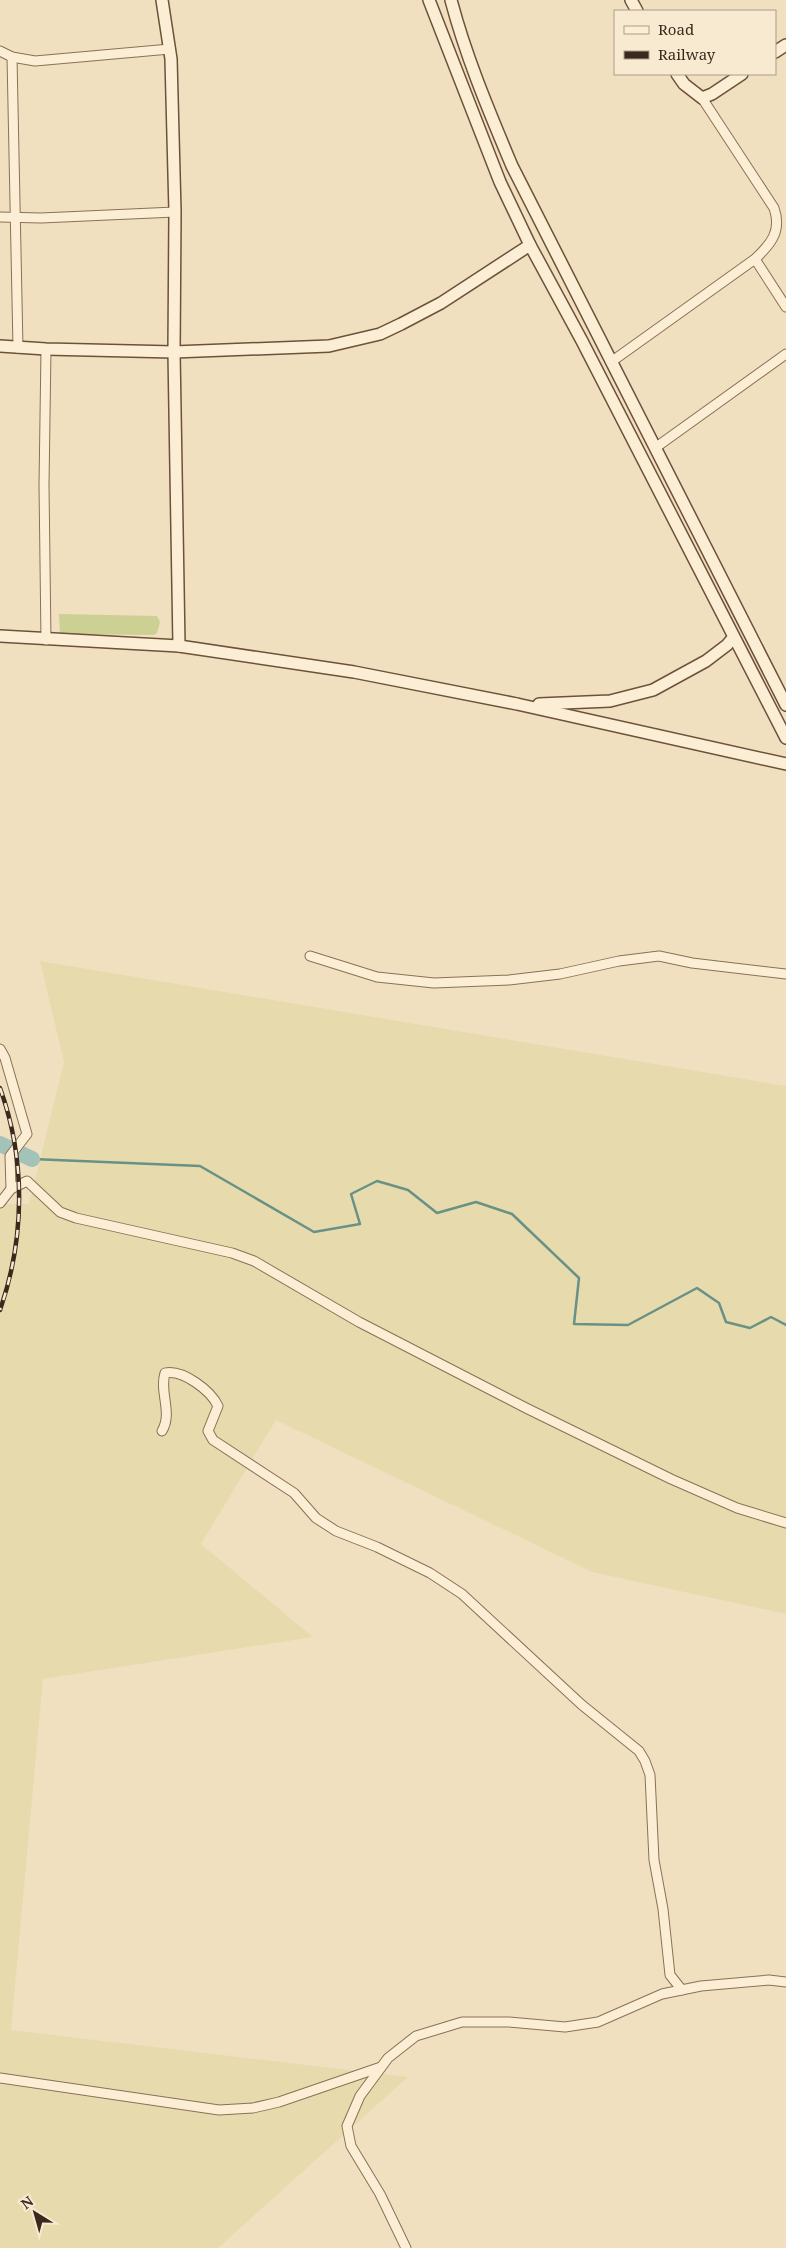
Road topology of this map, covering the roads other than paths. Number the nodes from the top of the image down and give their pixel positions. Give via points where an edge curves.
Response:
1 (162, 0) edge
2 (429, 0) edge
3 (451, 0) edge
4 (170, 49) junction
5 (0, 51) edge
6 (12, 57) junction
7 (679, 75) edge
8 (740, 75) edge
9 (702, 98) junction
10 (175, 212) junction
11 (0, 217) edge
12 (14, 217) junction
13 (530, 245) junction
14 (755, 259) junction
15 (786, 307) edge
16 (0, 346) edge
17 (18, 348) junction
18 (46, 349) junction
19 (174, 352) junction
20 (786, 354) edge
21 (611, 362) junction
22 (655, 448) junction
23 (0, 636) edge
24 (733, 638) junction
25 (46, 640) junction
26 (179, 646) junction
27 (517, 704) junction
28 (786, 705) edge
29 (786, 738) edge
30 (786, 764) edge
31 (310, 956) dead end
32 (786, 974) edge
33 (0, 1049) edge
34 (11, 1189) junction
35 (0, 1203) edge
36 (162, 1431) dead end
37 (786, 1523) edge
38 (786, 1982) edge
39 (682, 1990) junction
40 (381, 2067) junction
41 (0, 2078) edge
42 (406, 2248) edge

1 - 4 main road
2 - 13 main road via 493,165
3 - 21 main road via 476,78 512,166
4 - 6 street via 35,61
4 - 10 main road
5 - 6 street
6 - 12 street
7 - 9 main road via 684,84
8 - 9 main road
9 - 14 street via 778,218 774,237
10 - 12 street
10 - 19 main road
11 - 12 street
12 - 17 street
13 - 19 main road via 441,303 374,336 329,346
13 - 24 main road
14 - 15 street
14 - 21 street
16 - 17 main road
17 - 18 main road
18 - 19 main road
18 - 25 street
19 - 26 main road
20 - 22 street
21 - 22 main road
22 - 28 main road
23 - 25 main road
24 - 27 main road via 706,660 653,690 610,701
24 - 29 main road
25 - 26 main road
26 - 27 main road via 354,672
27 - 30 main road
31 - 32 street via 377,977 434,983 560,974 659,956
33 - 34 street via 27,1134 10,1156
34 - 35 street
34 - 37 street via 27,1181 60,1212 76,1218 232,1253 254,1261 360,1322 537,1414 737,1508
36 - 39 street via 167,1422 163,1380 165,1373 172,1371 214,1398 218,1406 208,1431 213,1440 294,1493 316,1518 336,1531 430,1573 462,1594 582,1705 638,1751 650,1775 654,1860 670,1975
38 - 39 street via 769,1980
39 - 40 street via 662,1994 598,2022 565,2027 462,2022 416,2036
40 - 41 street via 279,2102 253,2108 219,2110
40 - 42 street via 360,2096 347,2126 351,2146 380,2194

